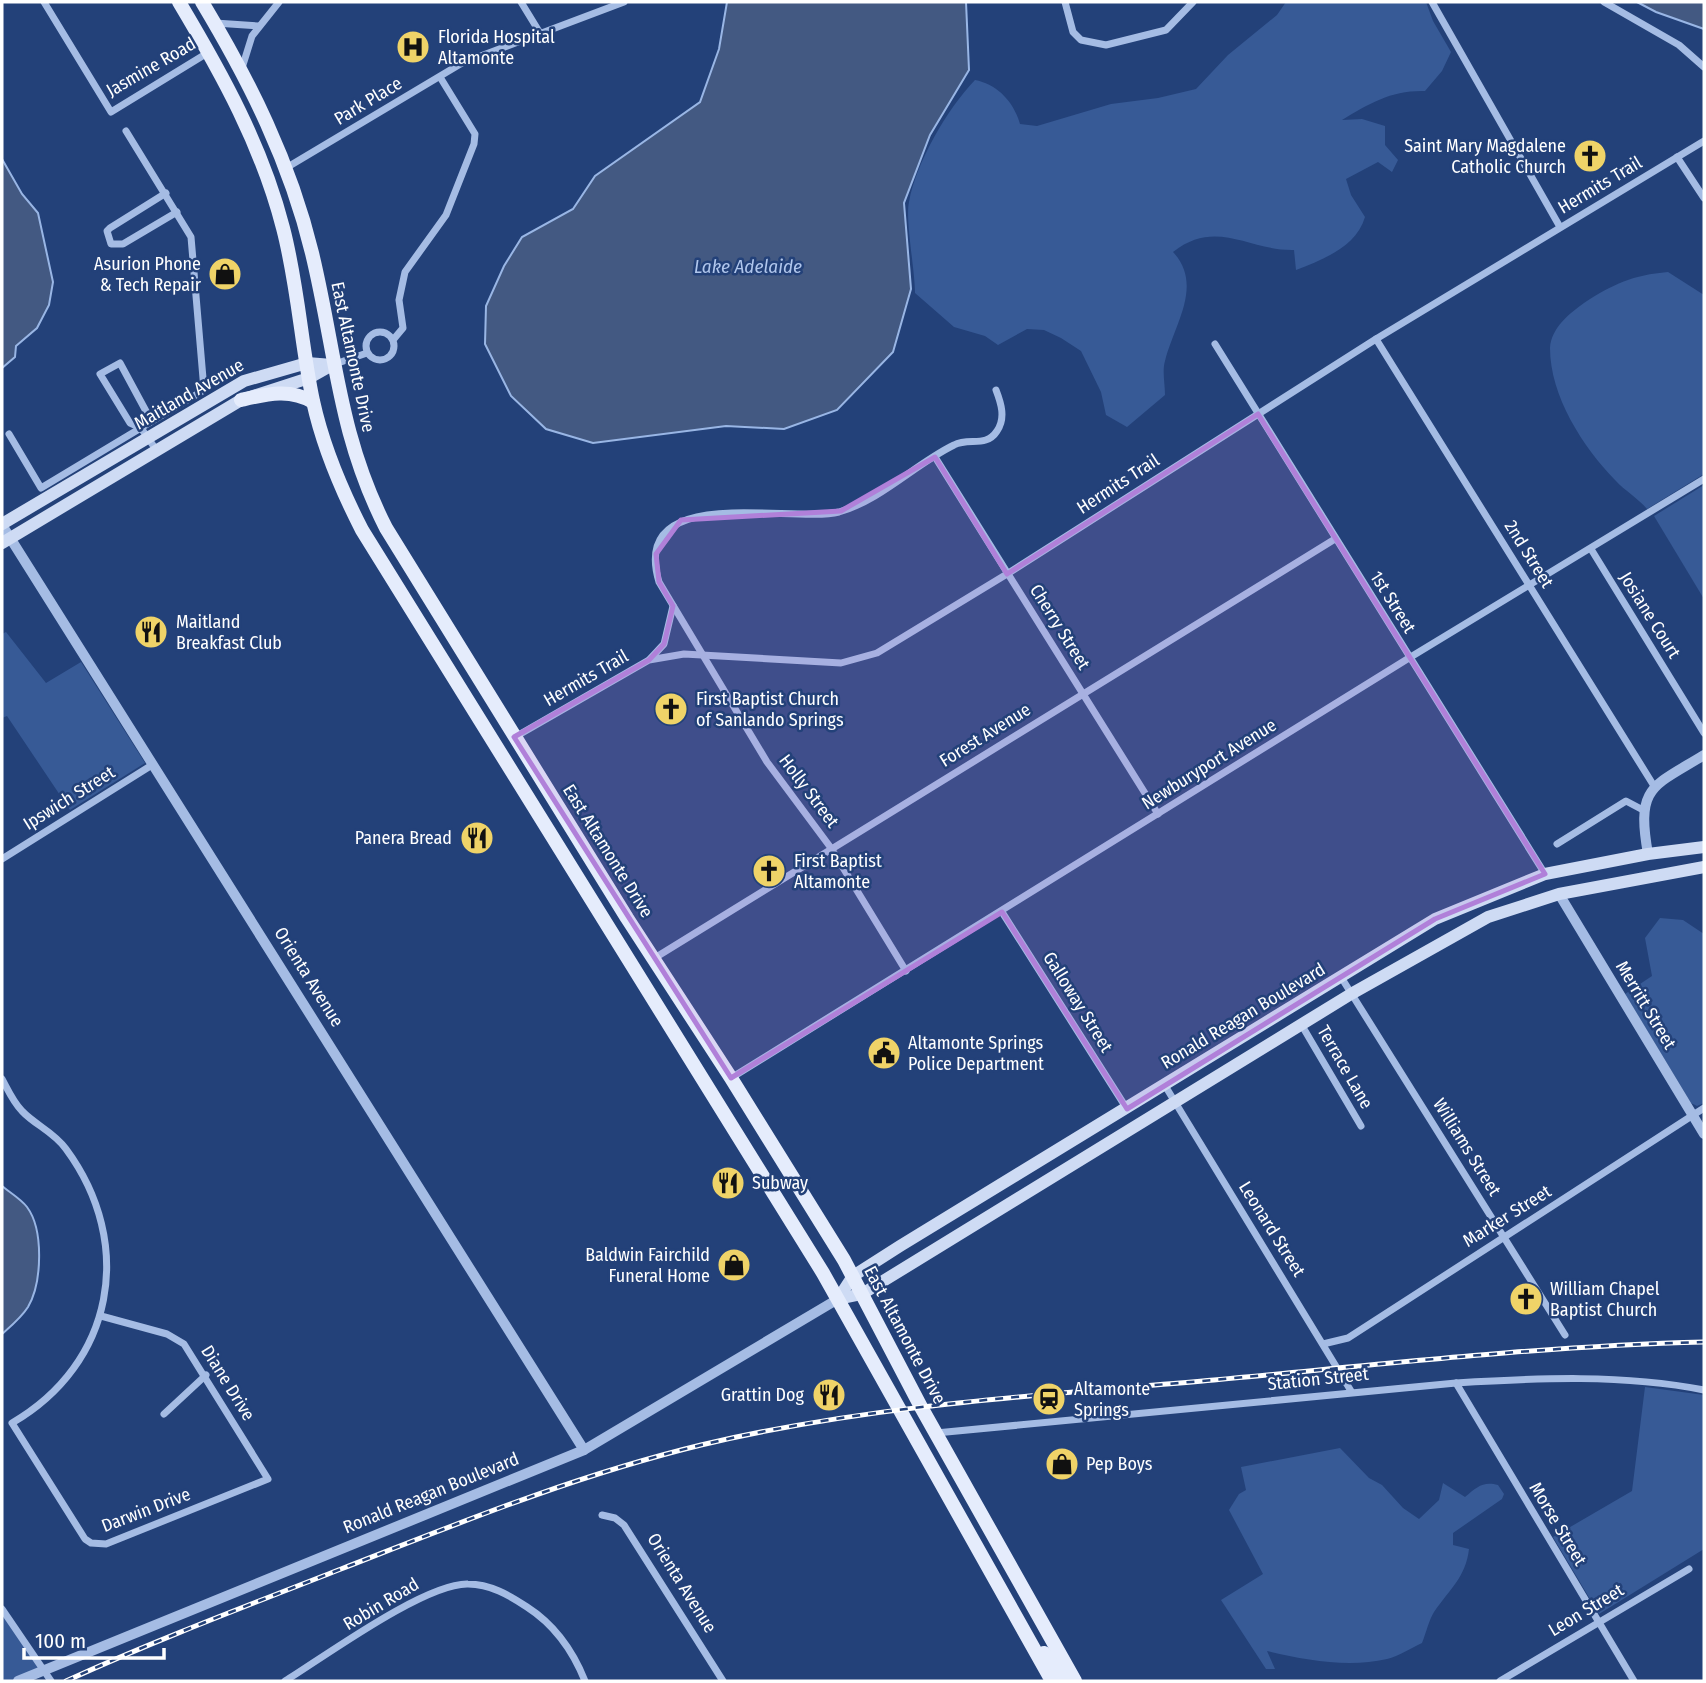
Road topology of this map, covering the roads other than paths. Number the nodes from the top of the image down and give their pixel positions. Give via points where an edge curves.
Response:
1 (44, 2) edge
2 (179, 2) edge
3 (202, 2) edge
4 (279, 2) edge
5 (521, 2) edge
6 (624, 2) edge
7 (1065, 2) edge
8 (1194, 2) edge
9 (1432, 2) edge
10 (1604, 2) edge
11 (215, 23) junction
12 (258, 26) junction
13 (540, 33) junction
14 (209, 52) junction
15 (1704, 67) edge
16 (242, 69) junction
17 (440, 77) junction
18 (126, 131) dead end
19 (1704, 141) edge
20 (256, 146) junction
21 (1677, 158) junction
22 (286, 168) junction
23 (266, 174) junction
24 (166, 193) junction
25 (296, 196) junction
26 (1704, 198) edge
27 (177, 212) junction
28 (1560, 227) junction
29 (1376, 339) junction
30 (393, 340) junction
31 (1215, 344) dead end
32 (367, 353) junction
33 (332, 365) junction
34 (308, 370) junction
35 (996, 390) dead end
36 (241, 400) junction
37 (313, 402) junction
38 (1258, 414) junction
39 (145, 433) junction
40 (9, 434) dead end
41 (157, 451) junction
42 (935, 457) junction
43 (1704, 480) edge
44 (2, 524) edge
45 (1335, 539) junction
46 (6, 540) edge
47 (1591, 549) junction
48 (1007, 574) junction
49 (1531, 586) junction
50 (673, 606) junction
51 (410, 608) junction
52 (437, 612) junction
53 (704, 655) junction
54 (1409, 658) junction
55 (649, 660) junction
56 (1083, 693) junction
57 (485, 728) junction
58 (1704, 733) edge
59 (514, 737) junction
60 (496, 746) junction
61 (1704, 755) edge
62 (527, 758) junction
63 (152, 765) junction
64 (1654, 786) junction
65 (1643, 810) junction
66 (1157, 814) junction
67 (1557, 844) dead end
68 (1704, 847) edge
69 (831, 848) junction
70 (1648, 854) junction
71 (2, 859) edge
72 (1704, 867) edge
73 (1545, 874) junction
74 (1559, 894) junction
75 (595, 906) junction
76 (1002, 912) junction
77 (627, 918) junction
78 (653, 959) junction
79 (906, 971) junction
80 (1340, 977) junction
81 (1351, 993) junction
82 (1301, 1024) junction
83 (698, 1072) junction
84 (732, 1078) junction
85 (2, 1079) edge
86 (1164, 1084) junction
87 (1176, 1103) junction
88 (1704, 1108) edge
89 (1127, 1109) junction
90 (1693, 1115) junction
91 (1361, 1126) dead end
92 (1704, 1134) edge
93 (1504, 1236) junction
94 (853, 1276) junction
95 (862, 1294) junction
96 (838, 1299) junction
97 (101, 1316) junction
98 (1565, 1335) dead end
99 (1323, 1343) junction
100 (206, 1375) junction
101 (1456, 1382) junction
102 (1704, 1390) edge
103 (1352, 1391) junction
104 (164, 1414) dead end
105 (935, 1433) junction
106 (584, 1450) junction
107 (268, 1479) joint
108 (602, 1516) dead end
109 (961, 1523) junction
110 (992, 1535) junction
111 (984, 1562) junction
112 (1689, 1569) dead end
113 (1016, 1576) junction
114 (2, 1609) edge
115 (1597, 1621) junction
116 (1036, 1651) junction
117 (43, 1670) junction
118 (18, 1681) edge
119 (51, 1681) edge
120 (285, 1681) edge
121 (585, 1681) edge
122 (723, 1681) edge
123 (1052, 1681) edge
124 (1064, 1681) edge
125 (1075, 1681) edge
126 (1500, 1681) edge
127 (1634, 1681) edge

1 - 14 street, Jasmine Road via 111,112
2 - 14 main road
3 - 11 main road, East Altamonte Drive
4 - 12 street
5 - 13 street
6 - 13 street, Park Place
7 - 8 street via 1073,32 1081,40 1106,45 1166,30
9 - 28 street
10 - 15 street via 1679,45
11 - 12 street
11 - 16 main road, East Altamonte Drive
12 - 16 street
13 - 17 street, Park Place via 483,54
14 - 20 main road
16 - 22 main road, East Altamonte Drive
17 - 22 street, Park Place
17 - 30 street via 475,134 474,144 446,215 405,272 399,300 403,328
18 - 24 street
19 - 21 street, Hermits Trail
20 - 22 main road
20 - 23 main road
21 - 26 street
21 - 28 street, Hermits Trail
22 - 25 main road, East Altamonte Drive
23 - 25 main road
23 - 34 main road via 290,256
24 - 27 street
24 - 27 street via 110,228 111,244 124,244
25 - 33 main road, East Altamonte Drive via 318,281
27 - 39 street via 191,237 204,390
28 - 29 street, Hermits Trail
29 - 38 street, Hermits Trail
29 - 49 street, 2nd Street
30 - 32 street via 394,351 387,359 376,360
30 - 32 street via 384,332 373,333 366,342
31 - 38 street, 1st Street
32 - 33 street
33 - 34 main road, Maitland Avenue
33 - 52 main road, East Altamonte Drive via 346,427 372,499
34 - 36 main road, Maitland Avenue
34 - 37 main road
34 - 39 main road, Maitland Avenue via 244,381
35 - 42 street via 1002,417 998,430 989,439 965,441
36 - 37 main road via 286,393
36 - 41 main road, Maitland Avenue
37 - 51 main road via 341,487
38 - 45 street, 1st Street
38 - 48 street, Hermits Trail
39 - 39 street via 147,414 120,363 100,374 130,423
39 - 40 street via 41,488
39 - 41 street
39 - 44 main road, Maitland Avenue
41 - 46 main road, Maitland Avenue
42 - 48 street, Cherry Street
42 - 50 street, Holly Street via 841,511 819,516 749,513 688,518 670,529 656,554 659,582
43 - 47 street, Newburyport Avenue
44 - 46 street, Orienta Avenue
45 - 54 street, 1st Street
45 - 56 street, Forest Avenue
46 - 63 street, Orienta Avenue
47 - 49 street, Newburyport Avenue
47 - 58 street, Josiane Court
48 - 53 street, Hermits Trail via 862,659 841,663
48 - 56 street, Cherry Street
49 - 54 street, Newburyport Avenue
49 - 64 street, 2nd Street
50 - 53 street, Holly Street
50 - 55 street via 664,644
51 - 52 main road via 422,605
51 - 57 main road
52 - 59 main road, East Altamonte Drive
53 - 55 street, Hermits Trail
53 - 69 street, Holly Street via 767,762
54 - 66 street, Newburyport Avenue
54 - 73 street, 1st Street
55 - 59 street, Hermits Trail
56 - 66 street, Cherry Street
56 - 69 street, Forest Avenue
57 - 59 main road
57 - 60 main road
59 - 62 main road, East Altamonte Drive
60 - 62 main road
60 - 75 main road
61 - 64 street
62 - 77 main road, East Altamonte Drive
63 - 71 street, Ipswich Street
63 - 106 street, Orienta Avenue
64 - 65 street
65 - 67 street via 1626,801
65 - 70 street
66 - 76 street, Newburyport Avenue
68 - 70 main road, Ronald Reagan Boulevard
69 - 78 street, Forest Avenue
69 - 79 street, Holly Street
70 - 73 main road, Ronald Reagan Boulevard
72 - 74 main road, Ronald Reagan Boulevard
73 - 74 main road
73 - 80 main road, Ronald Reagan Boulevard via 1435,919
74 - 81 main road, Ronald Reagan Boulevard via 1488,917
74 - 90 street, Merritt Street
75 - 77 main road
75 - 83 main road
76 - 79 street, Newburyport Avenue
76 - 89 street, Galloway Street
77 - 78 main road, East Altamonte Drive
78 - 84 main road, East Altamonte Drive
79 - 84 street, Newburyport Avenue
80 - 81 street, Williams Street
80 - 86 main road, Ronald Reagan Boulevard
81 - 82 main road, Ronald Reagan Boulevard
81 - 93 street, Williams Street
82 - 87 main road, Ronald Reagan Boulevard
82 - 91 street, Terrace Lane
83 - 84 main road via 713,1079
83 - 96 main road
84 - 94 main road, East Altamonte Drive
85 - 97 street via 23,1112 66,1149 87,1185 106,1253
86 - 87 street, Leonard Street
86 - 89 main road, Ronald Reagan Boulevard
87 - 95 main road, Ronald Reagan Boulevard
87 - 99 street, Leonard Street
88 - 90 street, Marker Street
89 - 94 main road, Ronald Reagan Boulevard
90 - 92 street, Merritt Street
90 - 93 street, Marker Street
93 - 98 street, Williams Street
93 - 99 street, Marker Street via 1348,1338
94 - 95 main road, East Altamonte Drive
94 - 96 main road, Ronald Reagan Boulevard
95 - 96 main road, Ronald Reagan Boulevard
95 - 105 main road, East Altamonte Drive
96 - 106 street, Ronald Reagan Boulevard
96 - 109 main road
97 - 100 street, Diane Drive via 178,1339
97 - 107 street, Darwin Drive via 90,1343 64,1381 49,1398 12,1423 91,1543 106,1544
99 - 103 street, Leonard Street
100 - 104 street
100 - 107 street, Diane Drive
101 - 102 street, Station Street via 1657,1382
101 - 103 street, Station Street
101 - 115 street, Morse Street
103 - 105 street, Station Street
105 - 110 main road, East Altamonte Drive
106 - 117 street, Ronald Reagan Boulevard
108 - 122 street, Orienta Avenue via 624,1525
109 - 110 main road
109 - 111 main road
110 - 113 main road, East Altamonte Drive
111 - 113 main road
111 - 116 main road
112 - 115 street, Leon Street
113 - 125 main road, East Altamonte Drive
114 - 117 street
115 - 126 street, Leon Street
115 - 127 street, Morse Street
116 - 123 main road
116 - 124 main road via 1052,1660
117 - 118 street, Ronald Reagan Boulevard
117 - 119 street
120 - 121 street, Robin Road via 429,1593 467,1584 510,1595 536,1613 561,1637

